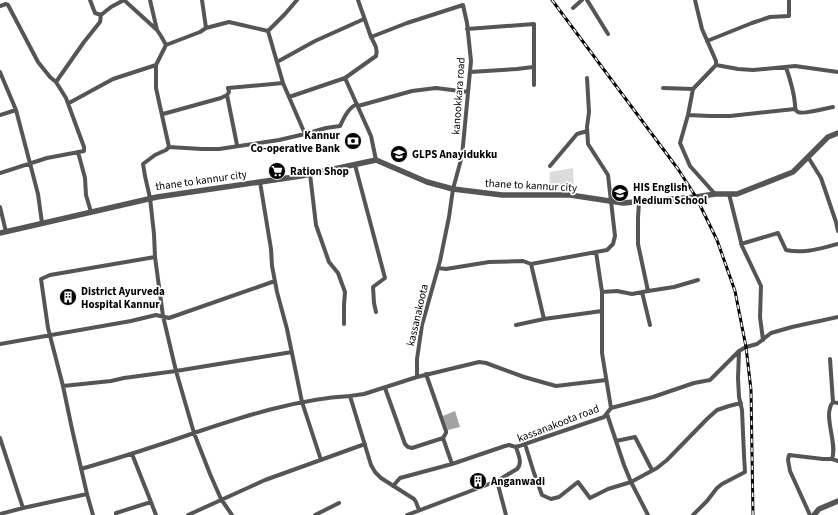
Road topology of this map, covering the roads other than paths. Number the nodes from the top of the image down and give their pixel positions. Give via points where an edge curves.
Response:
1 (10, 0) edge
2 (90, 0) edge
3 (150, 0) edge
4 (202, 0) edge
5 (297, 0) edge
6 (358, 0) edge
7 (582, 0) edge
8 (587, 0) edge
9 (695, 0) edge
10 (789, 0) edge
11 (6, 4) junction
12 (0, 6) edge
13 (573, 8) dead end
14 (101, 15) junction
15 (364, 19) junction
16 (206, 28) junction
17 (467, 29) junction
18 (157, 30) junction
19 (268, 31) junction
20 (608, 34) dead end
21 (371, 37) junction
22 (707, 40) junction
23 (166, 46) junction
24 (277, 62) junction
25 (156, 65) junction
26 (716, 65) junction
27 (533, 67) junction
28 (786, 67) junction
29 (0, 72) edge
30 (470, 72) junction
31 (838, 72) edge
32 (345, 78) junction
33 (587, 78) dead end
34 (56, 82) junction
35 (284, 83) junction
36 (534, 85) dead end
37 (663, 88) dead end
38 (693, 89) junction
39 (468, 92) junction
40 (227, 95) junction
41 (289, 97) junction
42 (69, 103) junction
43 (357, 105) junction
44 (833, 107) dead end
45 (795, 109) junction
46 (16, 110) junction
47 (163, 114) junction
48 (0, 115) edge
49 (688, 115) junction
50 (587, 131) junction
51 (838, 133) edge
52 (305, 134) junction
53 (237, 145) junction
54 (169, 147) junction
55 (78, 152) junction
56 (808, 157) junction
57 (376, 160) junction
58 (30, 164) junction
59 (355, 165) junction
60 (550, 166) dead end
61 (0, 173) edge
62 (310, 174) junction
63 (260, 182) junction
64 (453, 189) junction
65 (715, 194) junction
66 (729, 194) junction
67 (150, 198) junction
68 (611, 201) junction
69 (639, 202) junction
70 (0, 207) edge
71 (91, 212) junction
72 (42, 223) junction
73 (838, 231) edge
74 (6, 232) junction
75 (0, 233) edge
76 (742, 244) junction
77 (838, 244) edge
78 (596, 252) junction
79 (155, 257) junction
80 (531, 264) junction
81 (438, 268) junction
82 (698, 280) dead end
83 (275, 281) junction
84 (648, 291) junction
85 (602, 292) junction
86 (642, 292) junction
87 (602, 311) junction
88 (376, 312) dead end
89 (163, 316) junction
90 (838, 317) edge
91 (544, 319) junction
92 (344, 324) dead end
93 (516, 325) dead end
94 (650, 325) dead end
95 (50, 336) junction
96 (763, 340) junction
97 (0, 344) edge
98 (739, 351) junction
99 (292, 352) junction
100 (830, 359) dead end
101 (176, 371) junction
102 (426, 374) junction
103 (417, 376) junction
104 (606, 380) junction
105 (63, 386) junction
106 (385, 388) junction
107 (350, 396) junction
108 (302, 402) junction
109 (836, 402) edge
110 (740, 403) junction
111 (611, 408) junction
112 (607, 414) junction
113 (194, 433) junction
114 (0, 438) edge
115 (443, 438) junction
116 (616, 441) junction
117 (364, 444) junction
118 (526, 444) junction
119 (516, 447) junction
120 (132, 454) junction
121 (832, 459) junction
122 (321, 460) junction
123 (838, 461) edge
124 (452, 464) junction
125 (81, 469) junction
126 (652, 470) junction
127 (496, 481) junction
128 (631, 482) junction
129 (393, 486) junction
130 (87, 494) junction
131 (221, 499) junction
132 (838, 501) edge
133 (151, 502) junction
134 (339, 503) dead end
135 (23, 508) junction
136 (419, 510) junction
137 (0, 514) edge
138 (93, 515) edge
139 (116, 515) edge
140 (156, 515) edge
141 (188, 515) edge
142 (232, 515) edge
143 (315, 515) edge
144 (408, 515) edge
145 (506, 515) edge
146 (648, 515) edge
147 (693, 515) edge
148 (810, 515) edge
149 (814, 515) edge

1 - 11 street
2 - 14 street via 96,13
3 - 18 street
4 - 16 street
5 - 19 street
6 - 15 street
7 - 13 street
8 - 20 street
9 - 22 street
10 - 22 street via 789,16 770,17
11 - 12 street
11 - 34 street via 38,62
14 - 18 street via 124,0
14 - 34 street via 100,22
15 - 21 street
15 - 24 street
16 - 19 street via 229,22
16 - 23 street
17 - 21 street, kanookkara road via 463,5
17 - 27 street via 534,24
17 - 30 street, kanookkara road
18 - 23 street
19 - 24 street
21 - 32 street via 376,45 376,56
22 - 26 street
23 - 25 street
24 - 35 street
25 - 42 street via 113,79
25 - 47 street via 156,88
26 - 28 street via 753,70
26 - 38 street
27 - 30 street
27 - 36 street
28 - 31 street
28 - 45 street
29 - 46 street
30 - 39 street, kanookkara road
32 - 41 street
32 - 43 street
33 - 50 street
34 - 42 street
35 - 40 street via 228,88
35 - 41 street
37 - 38 street
38 - 49 street
39 - 43 street via 436,88 412,91
39 - 64 street, kanookkara road via 462,156
40 - 47 street
40 - 53 street
41 - 52 street
42 - 55 street via 84,147 84,151
43 - 52 street via 353,105 340,126
43 - 57 street via 371,136
44 - 45 street via 801,113
45 - 49 street via 730,116
46 - 48 street
46 - 58 street
47 - 54 street
49 - 65 street via 680,145 690,166
50 - 60 street via 576,134
50 - 68 street via 588,144 608,175
51 - 56 street, thane to kannur city via 828,138
52 - 53 street
53 - 54 street via 219,149
54 - 67 street via 144,164
55 - 58 street
55 - 71 street via 86,178 86,195
56 - 66 street, thane to kannur city via 793,172 737,194
56 - 73 street via 821,178
57 - 59 street, thane to kannur city
57 - 64 street, thane to kannur city via 427,182
58 - 61 street
58 - 72 street
59 - 62 street, thane to kannur city
59 - 88 street via 385,278 373,287
62 - 63 street, thane to kannur city
62 - 92 street via 316,225 329,262 338,273 345,292
63 - 67 street, thane to kannur city
63 - 83 street
64 - 68 street, thane to kannur city via 502,195 570,195
64 - 81 street, kassanakoota
65 - 66 street, thane to kannur city
65 - 69 street, thane to kannur city
66 - 76 street
67 - 71 street, thane to kannur city
67 - 79 street
68 - 69 street, thane to kannur city
68 - 78 street via 615,236 613,244 607,250
69 - 84 street via 638,244
70 - 74 street
71 - 72 street, thane to kannur city
72 - 74 street, thane to kannur city
74 - 75 street, thane to kannur city
76 - 77 street via 778,233 786,250 793,252
76 - 96 street via 761,286 760,317
78 - 80 street
78 - 85 street, kassanakoota road
79 - 89 street
79 - 95 street via 50,275 41,279
80 - 81 street via 489,262
80 - 91 street
81 - 103 street, kassanakoota via 422,325
82 - 84 street
83 - 89 street via 169,318
83 - 99 street
84 - 86 street
85 - 86 street
85 - 87 street, kassanakoota road
86 - 94 street
87 - 91 street
87 - 104 street, kassanakoota road via 602,353
89 - 95 street via 156,315
89 - 101 street
90 - 96 street via 771,333
91 - 93 street
95 - 97 street
95 - 105 street
96 - 98 street
98 - 110 street
98 - 111 street via 710,380
99 - 101 street
99 - 108 street
100 - 109 street
101 - 105 street
101 - 113 street
102 - 103 street
102 - 104 street via 479,362 556,386
102 - 115 street via 446,431
103 - 106 street
104 - 111 street, kassanakoota road
105 - 125 street
106 - 107 street
106 - 115 street via 408,447
107 - 108 street
107 - 117 street
108 - 113 street
108 - 122 street
109 - 121 street via 831,405 829,411
110 - 126 street via 718,410 667,460
110 - 147 street via 746,472 717,488
111 - 112 street, kassanakoota road
112 - 116 street
112 - 118 street, kassanakoota road
113 - 120 street
113 - 131 street
114 - 135 street
115 - 124 street
116 - 126 street via 635,437
116 - 128 street
117 - 122 street
117 - 129 street via 375,472
118 - 119 street, kassanakoota road
118 - 128 street via 542,495 551,499 560,497 578,482 590,498
119 - 124 street via 505,446
119 - 127 street, kassanakoota road via 520,466
120 - 125 street
120 - 133 street
121 - 123 street
121 - 148 street via 789,455 790,471
122 - 131 street
124 - 129 street via 400,478
125 - 130 street
126 - 128 street
127 - 136 street, kassanakoota road
127 - 145 street
128 - 146 street
129 - 136 street via 414,499
130 - 135 street
130 - 138 street
131 - 141 street
131 - 142 street
132 - 149 street via 820,509
133 - 139 street
133 - 140 street
134 - 143 street
135 - 137 street
136 - 144 street, kassanakoota road

